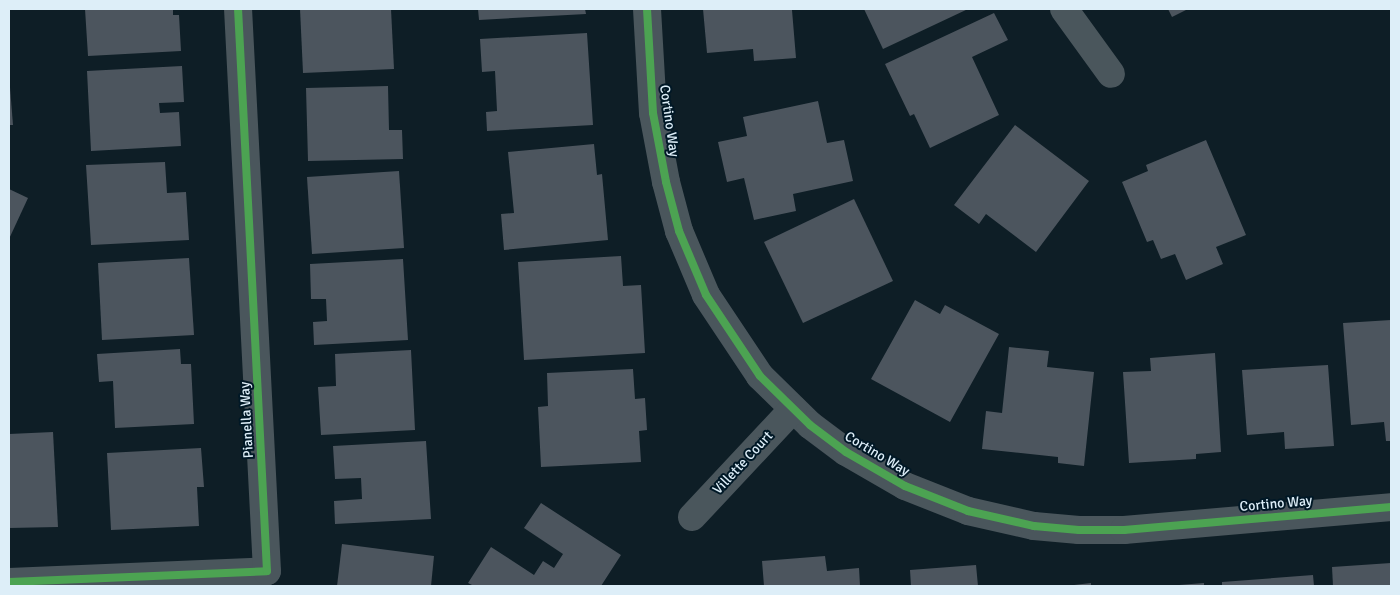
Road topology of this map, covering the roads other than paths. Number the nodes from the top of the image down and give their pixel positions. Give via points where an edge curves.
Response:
1 (238, 9) edge
2 (647, 9) edge
3 (1064, 9) edge
4 (1111, 74) dead end
5 (793, 409) junction
6 (1391, 507) edge
7 (692, 517) dead end
8 (9, 582) edge

1 - 8 street, Pianella Way via 267,571
2 - 5 street, Cortino Way via 653,113 679,231 706,295 731,335 760,376
3 - 4 street
5 - 6 street, Cortino Way via 846,452 905,486 968,510 1034,526 1124,530
5 - 7 street, Villette Court

